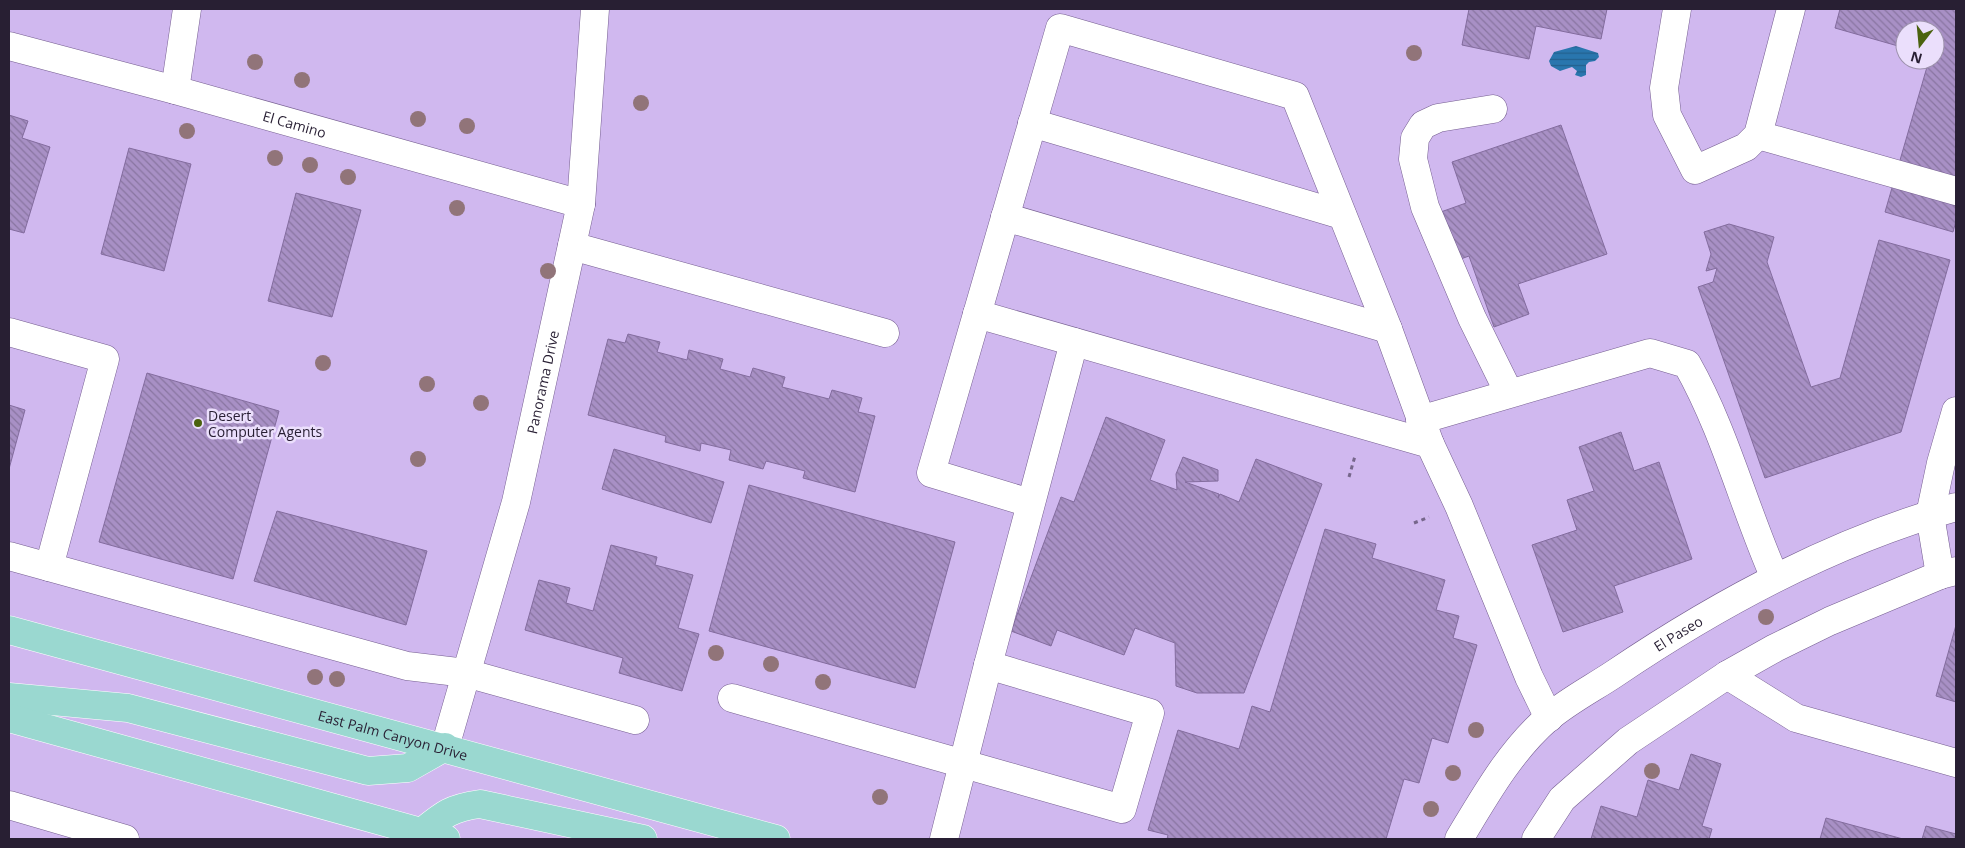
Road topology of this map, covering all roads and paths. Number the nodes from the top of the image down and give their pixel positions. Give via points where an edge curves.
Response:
1 (187, 9) edge
2 (594, 9) edge
3 (1677, 9) edge
4 (1791, 9) edge
5 (9, 46) edge
6 (175, 90) junction
7 (1493, 109) dead end
8 (1032, 123) junction
9 (1758, 135) junction
10 (1956, 191) edge
11 (581, 204) junction
12 (1342, 215) junction
13 (1005, 217) junction
14 (572, 246) junction
15 (977, 314) junction
16 (1388, 329) junction
17 (9, 332) edge
18 (885, 333) dead end
19 (1074, 342) junction
20 (1509, 393) junction
21 (1956, 411) edge
22 (1425, 432) junction
23 (1030, 503) junction
24 (1956, 507) edge
25 (1930, 514) junction
26 (9, 556) edge
27 (49, 567) junction
28 (1948, 573) edge
29 (1775, 578) junction
30 (9, 630) edge
31 (988, 665) junction
32 (466, 672) junction
33 (1727, 675) junction
34 (9, 697) edge
35 (732, 698) dead end
36 (9, 718) edge
37 (1549, 718) junction
38 (635, 720) dead end
39 (445, 747) junction
40 (1956, 763) edge
41 (962, 764) junction
42 (9, 805) edge
43 (429, 837) edge
44 (125, 839) edge
45 (643, 839) edge
46 (776, 839) edge
47 (944, 839) edge
48 (1459, 839) edge
49 (1536, 839) edge

1 - 6 street
2 - 11 street, Panorama Drive
3 - 9 street via 1664,88 1667,115 1695,170 1746,147
4 - 9 street
5 - 6 street, El Camino
6 - 11 street, El Camino
7 - 20 street via 1438,118 1423,125 1415,138 1413,159 1424,207
8 - 12 street
8 - 12 street via 1060,28 1295,96
8 - 13 street
9 - 10 street
11 - 14 street, Panorama Drive
12 - 16 street
13 - 15 street
13 - 16 street
14 - 18 street
14 - 32 street, Panorama Drive via 516,502
15 - 19 street
15 - 23 street via 931,473
16 - 22 street
17 - 27 street via 105,359
19 - 22 street
19 - 23 street
20 - 22 street
20 - 29 street via 1650,353 1687,364 1705,396
21 - 25 street
22 - 37 street
23 - 31 street
24 - 25 street, El Paseo
25 - 28 street
25 - 29 street, El Paseo via 1828,553
26 - 27 street
27 - 32 street via 407,666
28 - 33 street via 1830,621
29 - 37 street, El Paseo via 1657,644
30 - 39 main road, East Palm Canyon Drive
31 - 41 street
31 - 41 street via 1150,713 1122,809
32 - 38 street
32 - 39 street, Panorama Drive
33 - 40 street via 1796,718
33 - 49 street via 1628,741 1562,799
34 - 39 main road via 128,708 368,771 408,768
35 - 41 street
36 - 43 main road
37 - 48 street, El Paseo via 1512,755
39 - 46 main road, East Palm Canyon Drive
41 - 47 street
42 - 44 street
43 - 45 main road via 440,817 456,808 480,804

